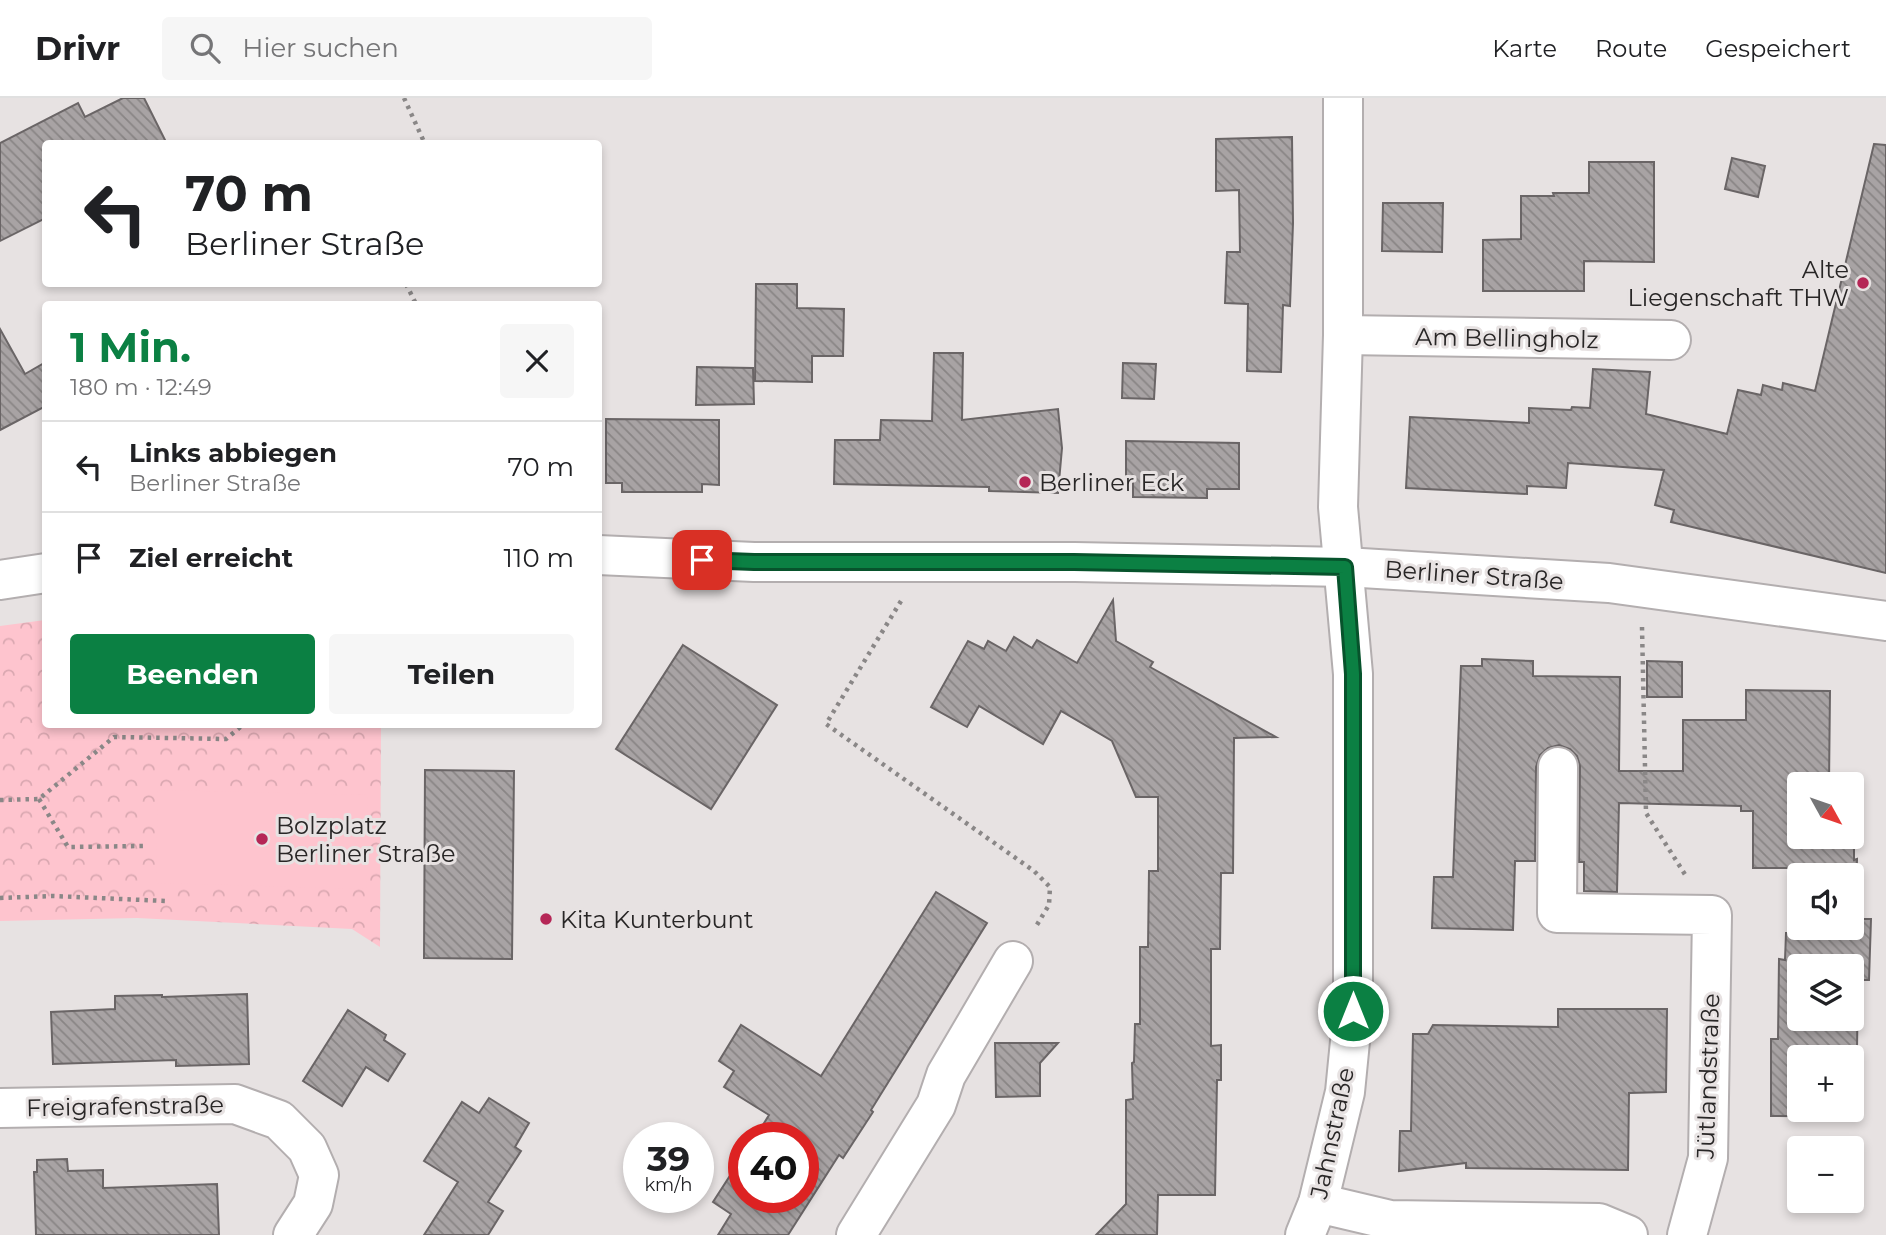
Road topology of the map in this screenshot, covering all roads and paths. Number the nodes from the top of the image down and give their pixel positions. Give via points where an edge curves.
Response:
1 (404, 98) edge
2 (1343, 98) edge
3 (423, 140) edge
4 (1343, 335) junction
5 (1671, 340) dead end
6 (602, 555) edge
7 (925, 562) junction
8 (1345, 567) junction
9 (42, 574) edge
10 (0, 580) edge
11 (1644, 587) junction
12 (1886, 621) edge
13 (239, 728) edge
14 (1559, 767) dead end
15 (39, 799) junction
16 (0, 800) edge
17 (143, 846) dead end
18 (0, 898) edge
19 (166, 901) dead end
20 (1712, 915) junction
21 (1013, 961) joint
22 (0, 1108) edge
23 (1312, 1219) edge
24 (293, 1235) edge
25 (856, 1235) edge
26 (1628, 1235) edge
27 (1687, 1235) edge

1 - 3 path
2 - 4 street
4 - 5 street, Am Bellingholz
4 - 8 street via 1338,507
6 - 7 street, Berliner Straße via 754,562
7 - 8 street, Berliner Straße
7 - 21 path via 826,724 1005,848 1050,887 1049,905
8 - 11 street, Berliner Straße
8 - 23 street, Jahnstraße via 1353,674 1353,1011 1345,1092
9 - 10 street
11 - 12 street, Berliner Straße
11 - 20 path via 1646,813
13 - 15 path via 226,739 114,737
14 - 20 street via 1557,914
15 - 16 path
15 - 17 path via 68,847
18 - 19 path
20 - 27 street, Jütlandstraße via 1708,1158
21 - 25 street via 946,1075 936,1105
22 - 24 street, Freigrafenstraße via 235,1104 279,1120 307,1148 319,1175 313,1204
23 - 26 street via 1599,1223

